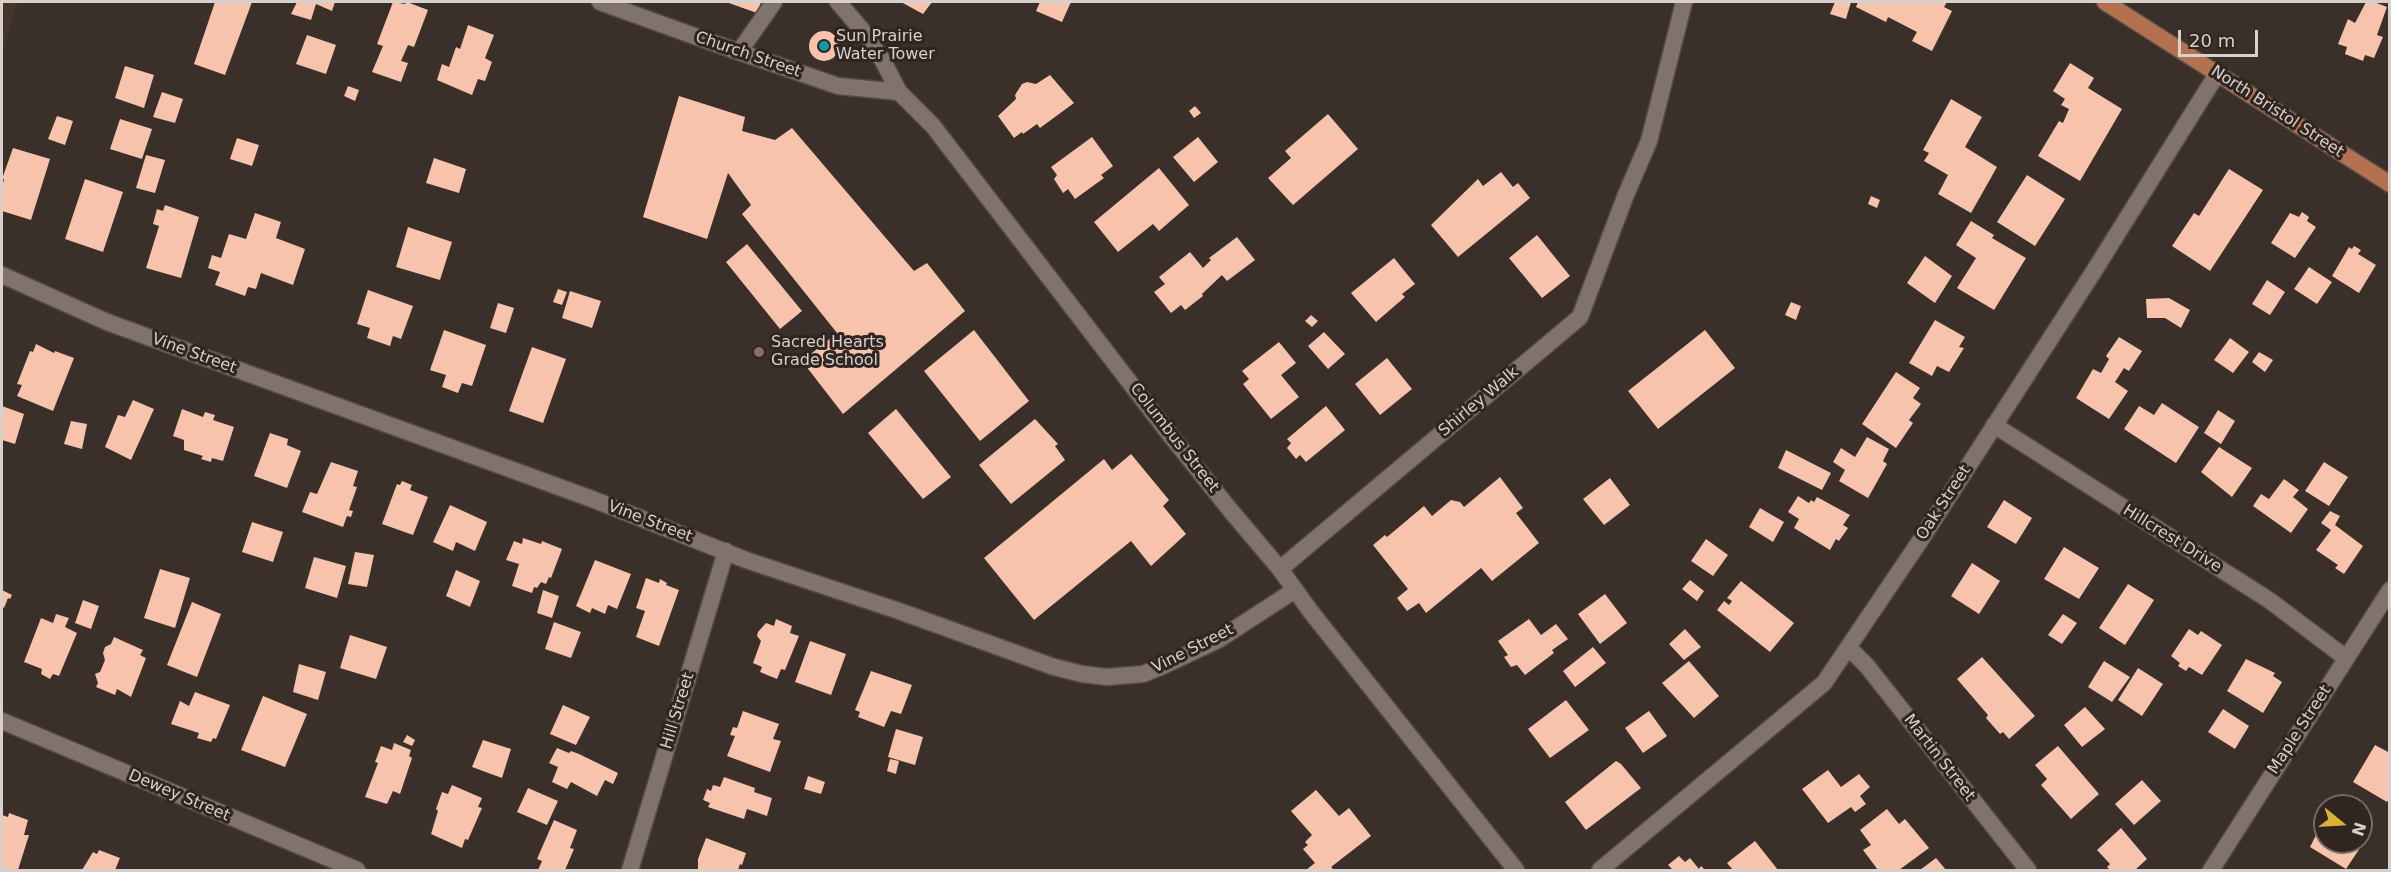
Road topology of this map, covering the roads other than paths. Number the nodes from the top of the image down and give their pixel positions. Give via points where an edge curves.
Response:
1 (600, 2) edge
2 (774, 2) edge
3 (838, 2) edge
4 (1684, 2) edge
5 (2105, 2) edge
6 (739, 52) junction
7 (2217, 74) junction
8 (899, 92) junction
9 (2390, 184) edge
10 (2, 275) edge
11 (1994, 425) junction
12 (726, 551) junction
13 (1280, 568) junction
14 (1295, 590) junction
15 (2390, 590) edge
16 (1849, 648) junction
17 (2346, 657) junction
18 (2, 721) edge
19 (357, 870) edge
20 (630, 870) edge
21 (1516, 870) edge
22 (1600, 870) edge
23 (2028, 870) edge
24 (2211, 870) edge

1 - 6 street, Church Street
2 - 6 street
3 - 8 street, Columbus Street via 872,45
4 - 13 street, Shirley Walk via 1649,141 1580,317
5 - 7 main road, North Bristol Street
6 - 8 street, Church Street via 838,86
7 - 9 main road, North Bristol Street
7 - 11 street, Oak Street
8 - 13 street, Columbus Street via 933,126 1167,431
10 - 12 street, Vine Street via 107,322
11 - 16 street, Oak Street
11 - 17 street, Hillcrest Drive via 2269,600
12 - 14 street, Vine Street via 1054,667 1107,677 1143,674 1165,665 1218,640
12 - 20 street, Hill Street
13 - 14 street, Columbus Street
14 - 21 street, Columbus Street
15 - 17 street, Maple Street
16 - 22 street, Oak Street via 1824,682
16 - 23 street, Martin Street
17 - 24 street, Maple Street
18 - 19 street, Dewey Street

